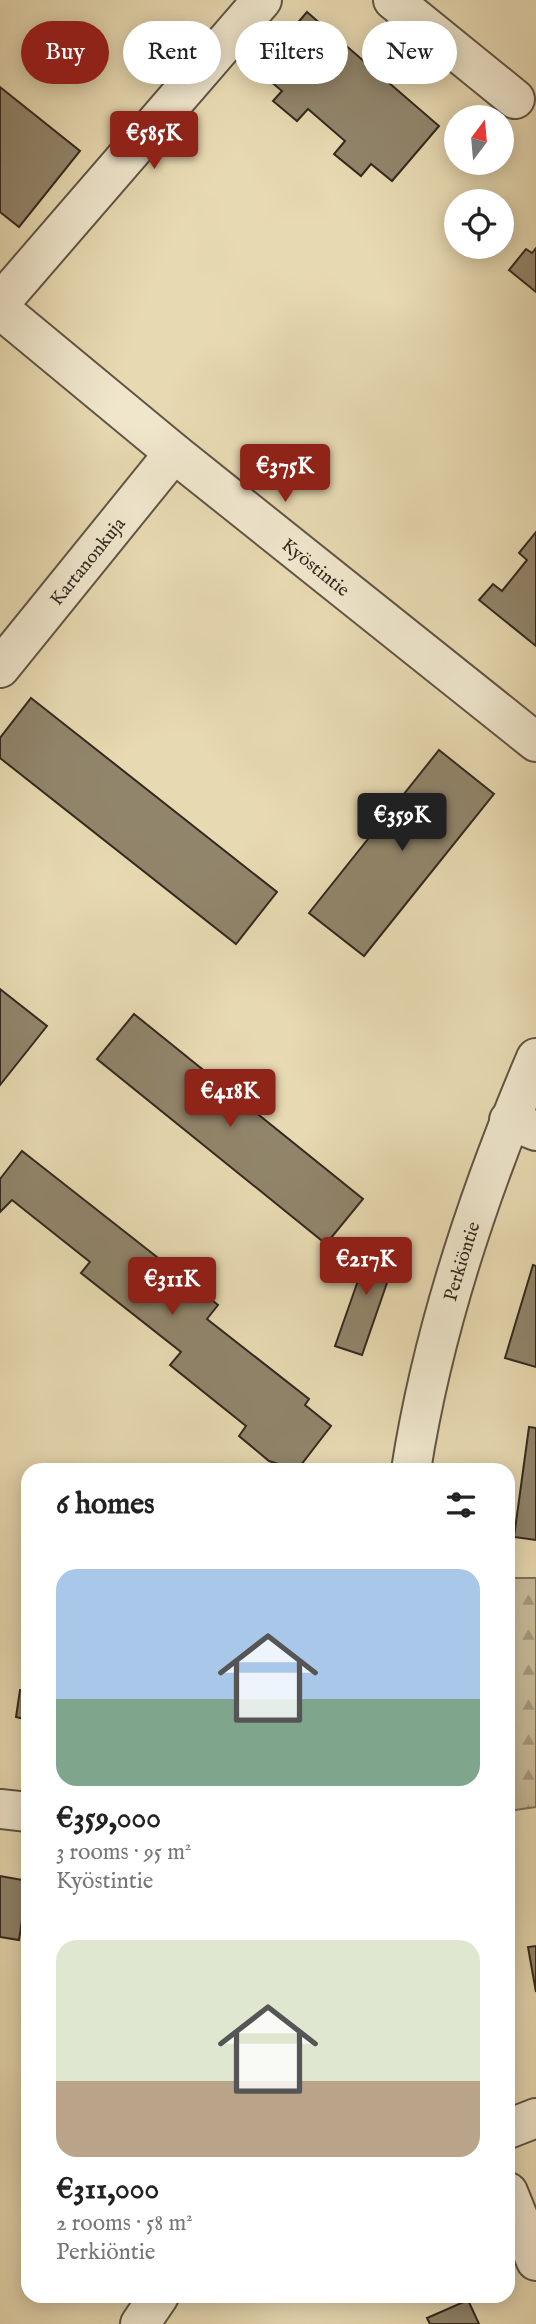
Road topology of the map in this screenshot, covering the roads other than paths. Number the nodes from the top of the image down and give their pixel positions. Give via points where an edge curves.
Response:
1 (262, 0) edge
2 (393, 0) edge
3 (515, 99) dead end
4 (0, 303) edge
5 (0, 309) edge
6 (174, 453) junction
7 (0, 668) edge
8 (536, 742) edge
9 (536, 1058) edge
10 (523, 1125) edge
11 (412, 1463) edge
12 (0, 1809) edge
13 (21, 1811) edge
14 (536, 2118) edge
15 (515, 2126) edge
16 (515, 2209) edge
17 (536, 2261) edge
18 (154, 2303) edge
19 (140, 2324) edge

1 - 4 street
2 - 3 street
5 - 6 street, Kyöstintie
6 - 7 street, Kartanonkuja
6 - 8 street, Kyöstintie
9 - 10 street, Perkiöntie
10 - 11 street, Perkiöntie via 436,1346
12 - 13 street
14 - 15 street
16 - 17 street
18 - 19 street

